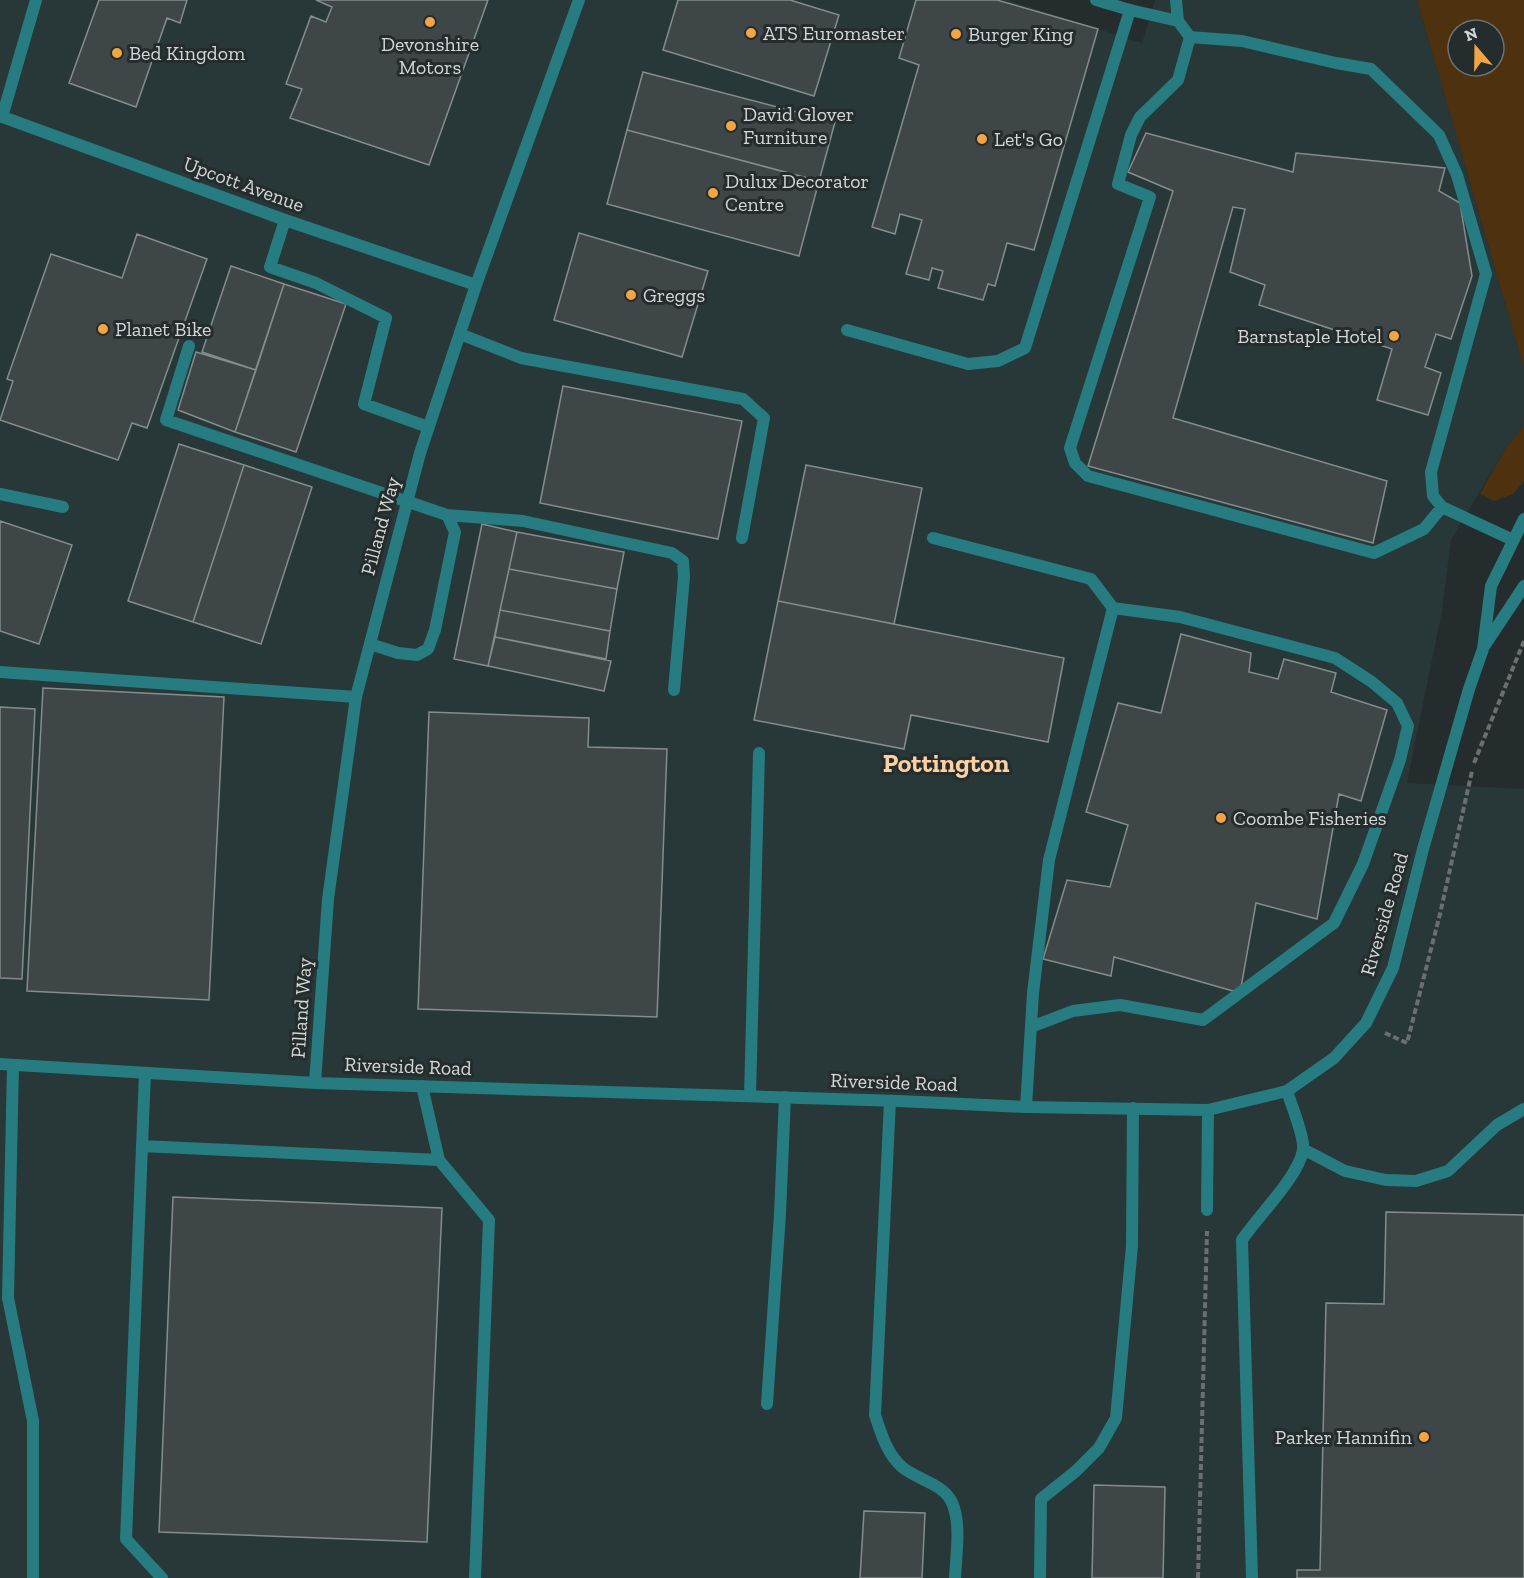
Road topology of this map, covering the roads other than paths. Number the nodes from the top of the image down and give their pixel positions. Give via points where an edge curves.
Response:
1 (36, 0) edge
2 (579, 0) edge
3 (1096, 0) edge
4 (1176, 0) edge
5 (1130, 10) junction
6 (1178, 21) junction
7 (1190, 37) junction
8 (0, 118) edge
9 (285, 220) junction
10 (476, 285) junction
11 (847, 330) dead end
12 (460, 334) junction
13 (189, 346) dead end
14 (428, 427) junction
15 (0, 494) edge
16 (407, 503) junction
17 (63, 507) dead end
18 (1442, 507) junction
19 (447, 515) junction
20 (1524, 519) edge
21 (742, 538) dead end
22 (933, 538) dead end
23 (1513, 540) junction
24 (1524, 586) edge
25 (1113, 608) junction
26 (370, 644) junction
27 (1483, 649) junction
28 (0, 672) edge
29 (674, 690) dead end
30 (356, 697) junction
31 (759, 753) dead end
32 (1031, 1027) junction
33 (6, 1064) edge
34 (145, 1073) junction
35 (315, 1083) junction
36 (422, 1086) junction
37 (1287, 1091) junction
38 (750, 1096) junction
39 (785, 1097) junction
40 (890, 1101) junction
41 (1026, 1107) junction
42 (1133, 1108) junction
43 (1524, 1109) edge
44 (1208, 1110) junction
45 (142, 1146) junction
46 (1303, 1149) junction
47 (439, 1160) junction
48 (1207, 1210) road end
49 (767, 1404) dead end
50 (33, 1578) edge
51 (162, 1578) edge
52 (475, 1578) edge
53 (955, 1578) edge
54 (1040, 1578) edge
55 (1252, 1578) edge

1 - 8 street
2 - 10 street, Pilland Way
3 - 5 street
4 - 6 street
5 - 6 street
5 - 11 street via 1025,348 998,361 968,364
6 - 7 street
7 - 18 street via 1242,41 1371,69 1439,135 1457,176 1486,274 1431,472 1433,496
7 - 18 street via 1178,80 1140,117 1131,135 1118,184 1150,197 1070,448 1075,463 1088,476 1374,552 1424,529
8 - 9 street, Upcott Avenue
9 - 10 street, Upcott Avenue
9 - 14 street via 270,267 316,283 386,318 364,404
10 - 12 street, Pilland Way
12 - 14 street, Pilland Way
12 - 21 street via 521,358 743,399 764,418
13 - 16 street via 166,420
14 - 16 street, Pilland Way
15 - 17 street
16 - 19 street
16 - 26 street, Pilland Way
18 - 23 street
19 - 26 street via 455,532 428,649 417,655
19 - 29 street via 523,521 672,553 683,561
20 - 23 street, Riverside Road
22 - 25 street via 1090,579
23 - 27 street, Riverside Road via 1491,586
24 - 27 street, Riverside Road
25 - 32 street via 1049,860
25 - 32 street via 1180,617 1335,658 1397,703 1408,726 1363,864 1334,923 1203,1020 1120,1005 1073,1011
26 - 30 street, Pilland Way
27 - 37 street, Riverside Road via 1423,849 1393,968 1366,1023 1334,1058
28 - 30 street
30 - 35 street, Pilland Way via 328,899
31 - 38 street
32 - 41 street
33 - 34 street, Riverside Road
33 - 50 street via 8,1298 33,1421
34 - 35 street, Riverside Road
34 - 45 street
35 - 36 street, Riverside Road
36 - 38 street, Riverside Road
36 - 47 street
37 - 44 street, Riverside Road
37 - 46 street
38 - 39 street, Riverside Road
39 - 40 street, Riverside Road
39 - 49 street
40 - 41 street, Riverside Road
40 - 53 street via 875,1415 883,1442 902,1467 939,1488 953,1502
41 - 42 street, Riverside Road
42 - 44 street, Riverside Road
42 - 54 street via 1132,1246 1116,1418 1099,1448 1041,1499
43 - 46 street via 1497,1125 1448,1171 1416,1180 1386,1180 1345,1171
44 - 48 street
45 - 47 street
45 - 51 street via 126,1539
46 - 55 street via 1292,1175 1242,1240
47 - 52 street via 489,1220

